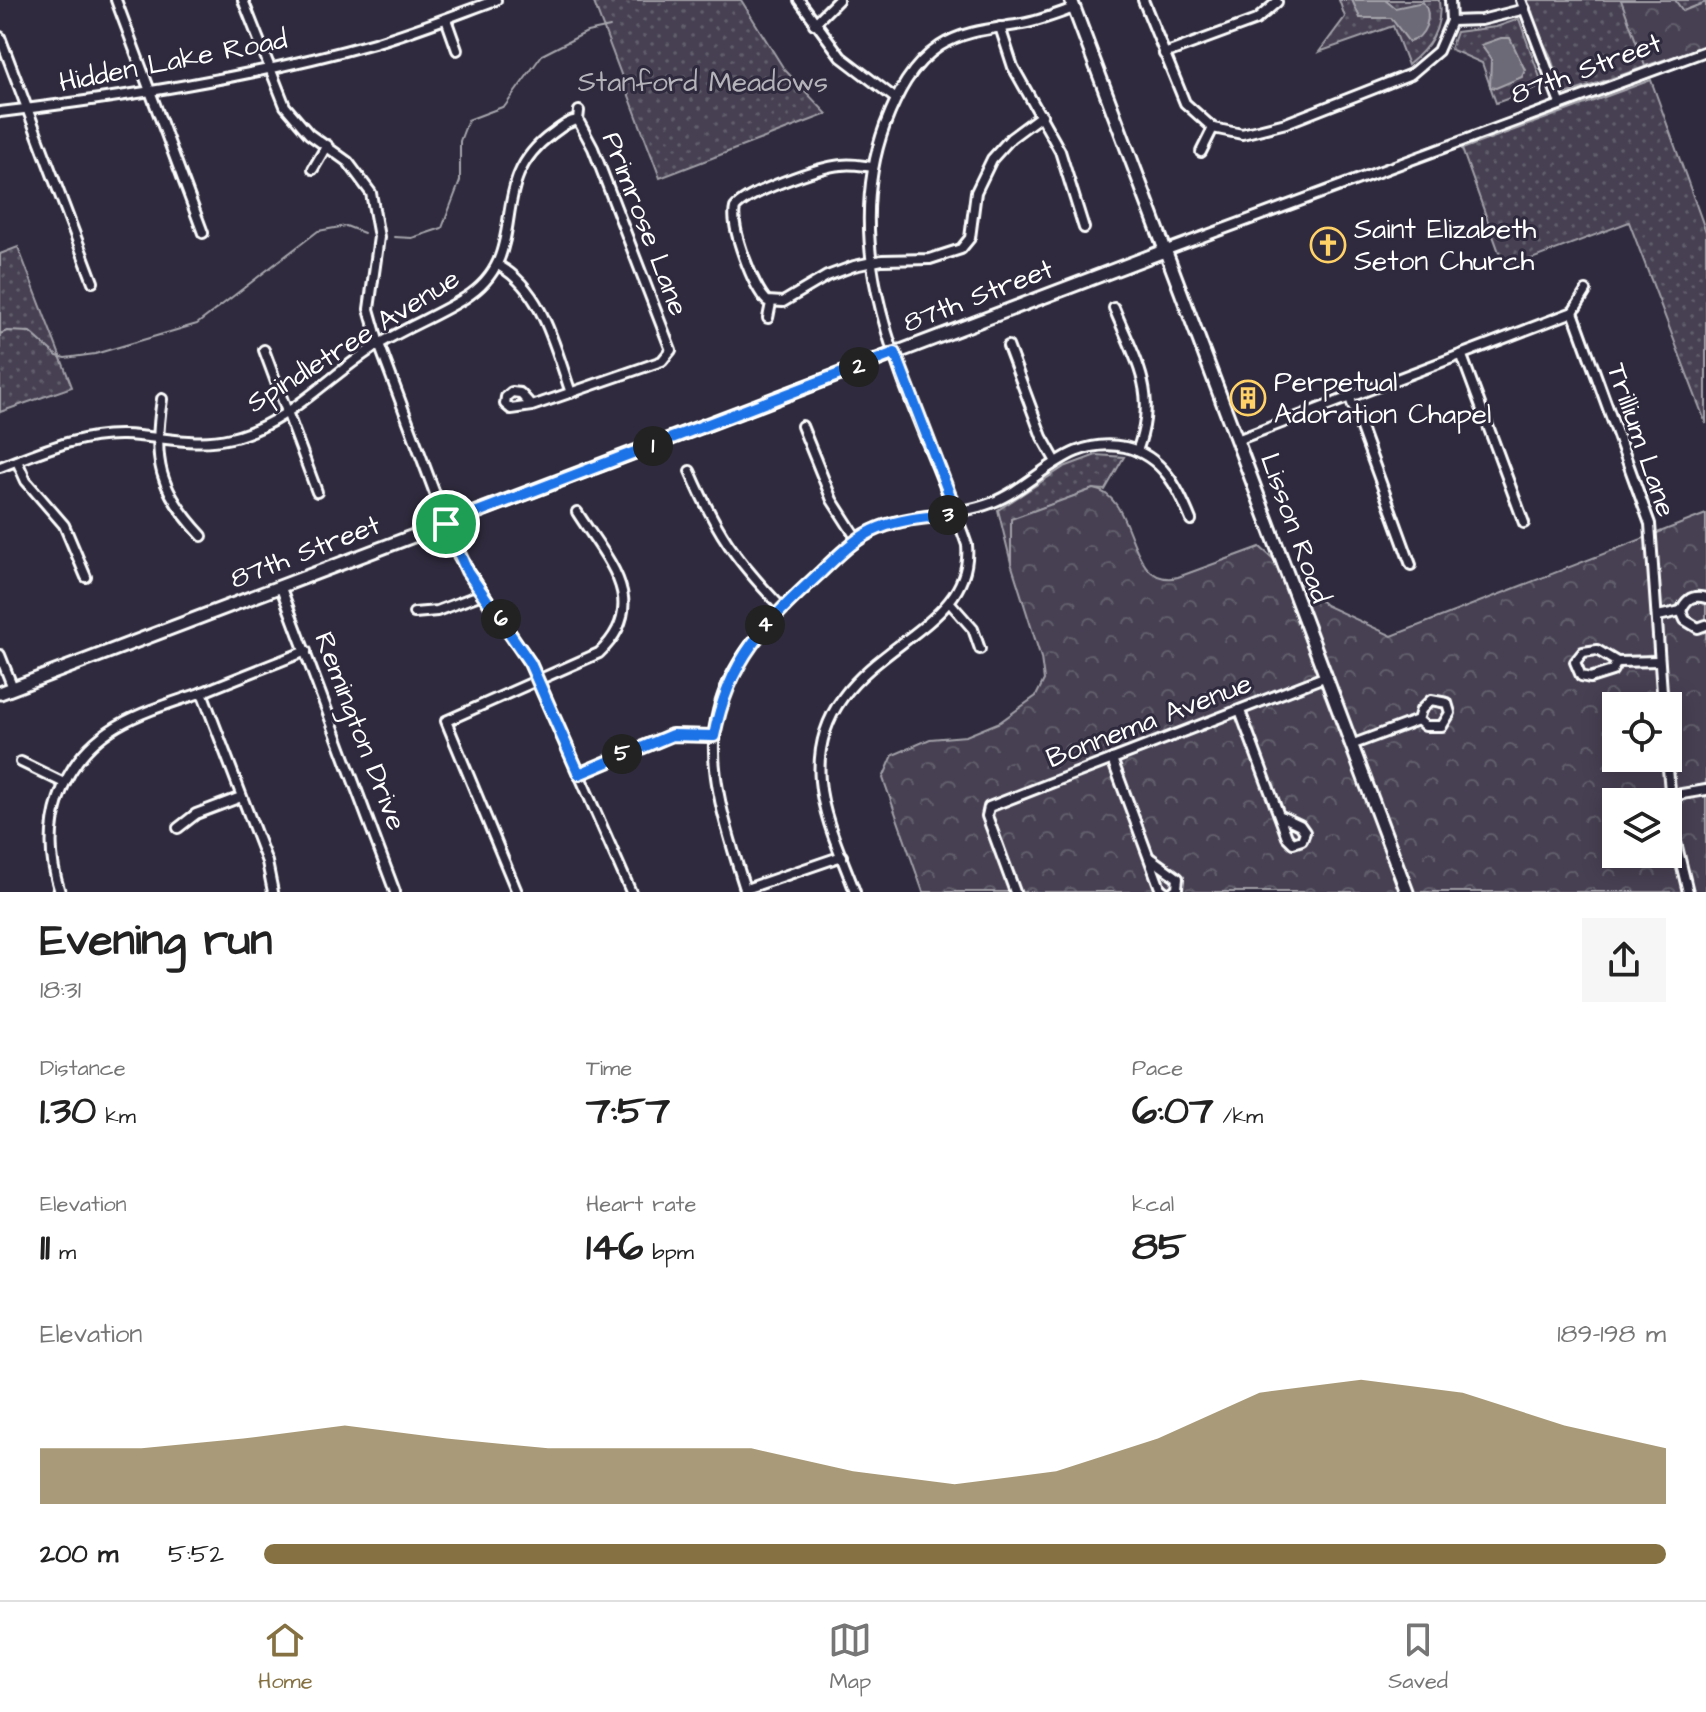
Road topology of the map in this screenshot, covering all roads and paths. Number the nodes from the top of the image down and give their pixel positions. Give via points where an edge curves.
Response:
1 (116, 0) edge
2 (243, 0) edge
3 (496, 0) edge
4 (799, 0) edge
5 (838, 0) edge
6 (1143, 0) edge
7 (1450, 0) edge
8 (1277, 2) edge
9 (1072, 4) edge
10 (1523, 4) edge
11 (446, 19) junction
12 (1451, 21) junction
13 (814, 24) junction
14 (1000, 27) junction
15 (0, 37) edge
16 (457, 50) dead end
17 (1706, 51) edge
18 (1164, 54) junction
19 (269, 66) junction
20 (150, 90) junction
21 (896, 99) junction
22 (1560, 103) junction
23 (27, 109) junction
24 (0, 112) edge
25 (1042, 115) junction
26 (578, 116) joint
27 (1213, 128) junction
28 (327, 145) junction
29 (1201, 152) dead end
30 (873, 167) junction
31 (313, 169) dead end
32 (723, 203) dead end
33 (735, 208) junction
34 (1084, 228) dead end
35 (203, 233) dead end
36 (1164, 251) junction
37 (871, 263) junction
38 (498, 265) junction
39 (93, 282) dead end
40 (1586, 291) dead end
41 (771, 303) junction
42 (1114, 308) dead end
43 (1573, 312) junction
44 (768, 318) dead end
45 (379, 344) junction
46 (1008, 346) dead end
47 (264, 350) dead end
48 (670, 353) junction
49 (895, 353) junction
50 (1462, 356) junction
51 (680, 359) dead end
52 (571, 393) junction
53 (1350, 398) junction
54 (162, 399) dead end
55 (532, 406) dead end
56 (287, 412) junction
57 (802, 426) dead end
58 (157, 439) junction
59 (1237, 440) junction
60 (1137, 451) junction
61 (1055, 460) junction
62 (17, 461) junction
63 (0, 467) edge
64 (690, 471) dead end
65 (317, 492) dead end
66 (577, 512) dead end
67 (957, 514) junction
68 (1191, 520) dead end
69 (1524, 523) dead end
70 (446, 524) junction
71 (202, 536) dead end
72 (857, 539) junction
73 (1411, 565) dead end
74 (86, 577) dead end
75 (281, 588) junction
76 (482, 594) junction
77 (1706, 598) edge
78 (951, 604) junction
79 (782, 608) junction
80 (1681, 611) junction
81 (414, 613) dead end
82 (1658, 616) junction
83 (1706, 625) edge
84 (980, 649) dead end
85 (306, 651) junction
86 (0, 655) edge
87 (1659, 661) junction
88 (1617, 662) junction
89 (1324, 677) junction
90 (538, 681) junction
91 (13, 688) junction
92 (202, 692) junction
93 (1662, 692) edge
94 (0, 693) edge
95 (1240, 711) junction
96 (1418, 720) dead end
97 (714, 736) junction
98 (1351, 745) junction
99 (1112, 759) junction
100 (21, 762) dead end
101 (579, 774) junction
102 (64, 783) junction
103 (1706, 790) edge
104 (1682, 794) edge
105 (241, 797) junction
106 (1279, 815) dead end
107 (178, 828) dead end
108 (842, 856) junction
109 (1149, 857) junction
110 (1682, 867) edge
111 (746, 891) edge
112 (60, 892) edge
113 (273, 892) edge
114 (395, 892) edge
115 (517, 892) edge
116 (631, 892) edge
117 (855, 892) edge
118 (1015, 892) edge
119 (1165, 892) edge
120 (1172, 892) edge
121 (1407, 892) edge
122 (1688, 892) edge

1 - 20 street
2 - 19 street
3 - 11 street, Hidden Lake Road
4 - 13 street
5 - 13 street
6 - 18 street
7 - 12 street
8 - 18 street via 1256,20
9 - 14 street via 1033,22
9 - 36 street, Lisson Road
10 - 12 street via 1481,20
10 - 22 street
11 - 16 street
11 - 19 street, Hidden Lake Road via 373,43
12 - 27 street via 1433,57 1401,79 1258,132
13 - 21 street via 860,75
14 - 21 street via 964,34 934,50 913,70
14 - 25 street via 1013,67
15 - 23 street
17 - 22 street, 87th Street
18 - 27 street via 1185,103
19 - 20 street, Hidden Lake Road
19 - 28 street via 292,115
20 - 23 street, Hidden Lake Road
20 - 35 street
21 - 30 street
22 - 36 street, 87th Street
23 - 24 street, Hidden Lake Road
23 - 39 street
25 - 34 street via 1069,173
25 - 37 street via 1011,138 984,174 965,246 940,257
26 - 38 street, Spindletree Avenue via 540,142 519,167
26 - 48 street, Primrose Lane
27 - 29 street
28 - 31 street
28 - 45 street via 360,175 375,202 379,251 369,309
30 - 33 street via 830,167 750,197
30 - 37 street via 868,210
32 - 33 street
33 - 41 street via 733,221 757,287
36 - 49 street, 87th Street
36 - 59 street, Lisson Road
37 - 41 street via 827,276 783,302
37 - 49 street
38 - 45 street, Spindletree Avenue via 474,293
38 - 52 street via 521,281 537,304
40 - 43 street
41 - 44 street
42 - 60 street via 1147,395 1148,420
43 - 50 street
43 - 82 street, Trillium Lane via 1646,507
45 - 56 street, Spindletree Avenue
45 - 70 street
46 - 61 street
47 - 56 street
48 - 51 street, Primrose Lane
48 - 52 street, Primrose Lane via 662,361
49 - 67 street
49 - 70 street, 87th Street
50 - 53 street
50 - 69 street
52 - 55 street, Primrose Lane
53 - 59 street
53 - 73 street
54 - 58 street
56 - 58 street, Spindletree Avenue via 233,437 198,442
56 - 65 street
57 - 72 street via 832,500
58 - 62 street, Spindletree Avenue via 85,438
58 - 71 street via 160,472 171,499
59 - 89 street, Lisson Road
60 - 61 street via 1093,444
60 - 68 street via 1170,476
61 - 67 street via 1001,499
62 - 63 street, Spindletree Avenue
62 - 74 street via 26,481 64,525
64 - 79 street via 713,523 740,565
66 - 90 street via 620,585 623,621 599,653
67 - 72 street via 901,520
67 - 78 street via 969,561
70 - 75 street, 87th Street
70 - 76 street
72 - 79 street
75 - 85 street, Remington Drive
75 - 91 street, 87th Street
76 - 81 street via 437,611
76 - 90 street via 521,647
77 - 80 street via 1692,597
78 - 84 street via 973,629
78 - 108 street via 865,669 834,708 820,780
79 - 97 street via 734,670
80 - 82 street
80 - 83 street via 1690,625
82 - 87 street, Trillium Lane
85 - 92 street
85 - 114 street, Remington Drive
86 - 91 street
87 - 88 street
87 - 93 street, Trillium Lane
88 - 88 street via 1612,671 1590,678 1581,676 1575,662 1583,652 1597,650
89 - 95 street, Bonnema Avenue
89 - 98 street, Lisson Road
90 - 101 street
90 - 115 street via 446,721
91 - 94 street, 87th Street
92 - 102 street via 106,734
92 - 105 street
95 - 99 street, Bonnema Avenue
95 - 106 street
96 - 98 street
97 - 101 street via 672,735
97 - 111 street via 717,798
98 - 121 street, Lisson Road
99 - 109 street
99 - 118 street, Bonnema Avenue via 989,807 987,816
100 - 102 street
101 - 116 street
102 - 112 street via 51,832
103 - 104 street
105 - 107 street via 196,814
105 - 113 street
108 - 111 street
108 - 117 street
109 - 119 street
109 - 120 street via 1176,875 1179,885
110 - 122 street

